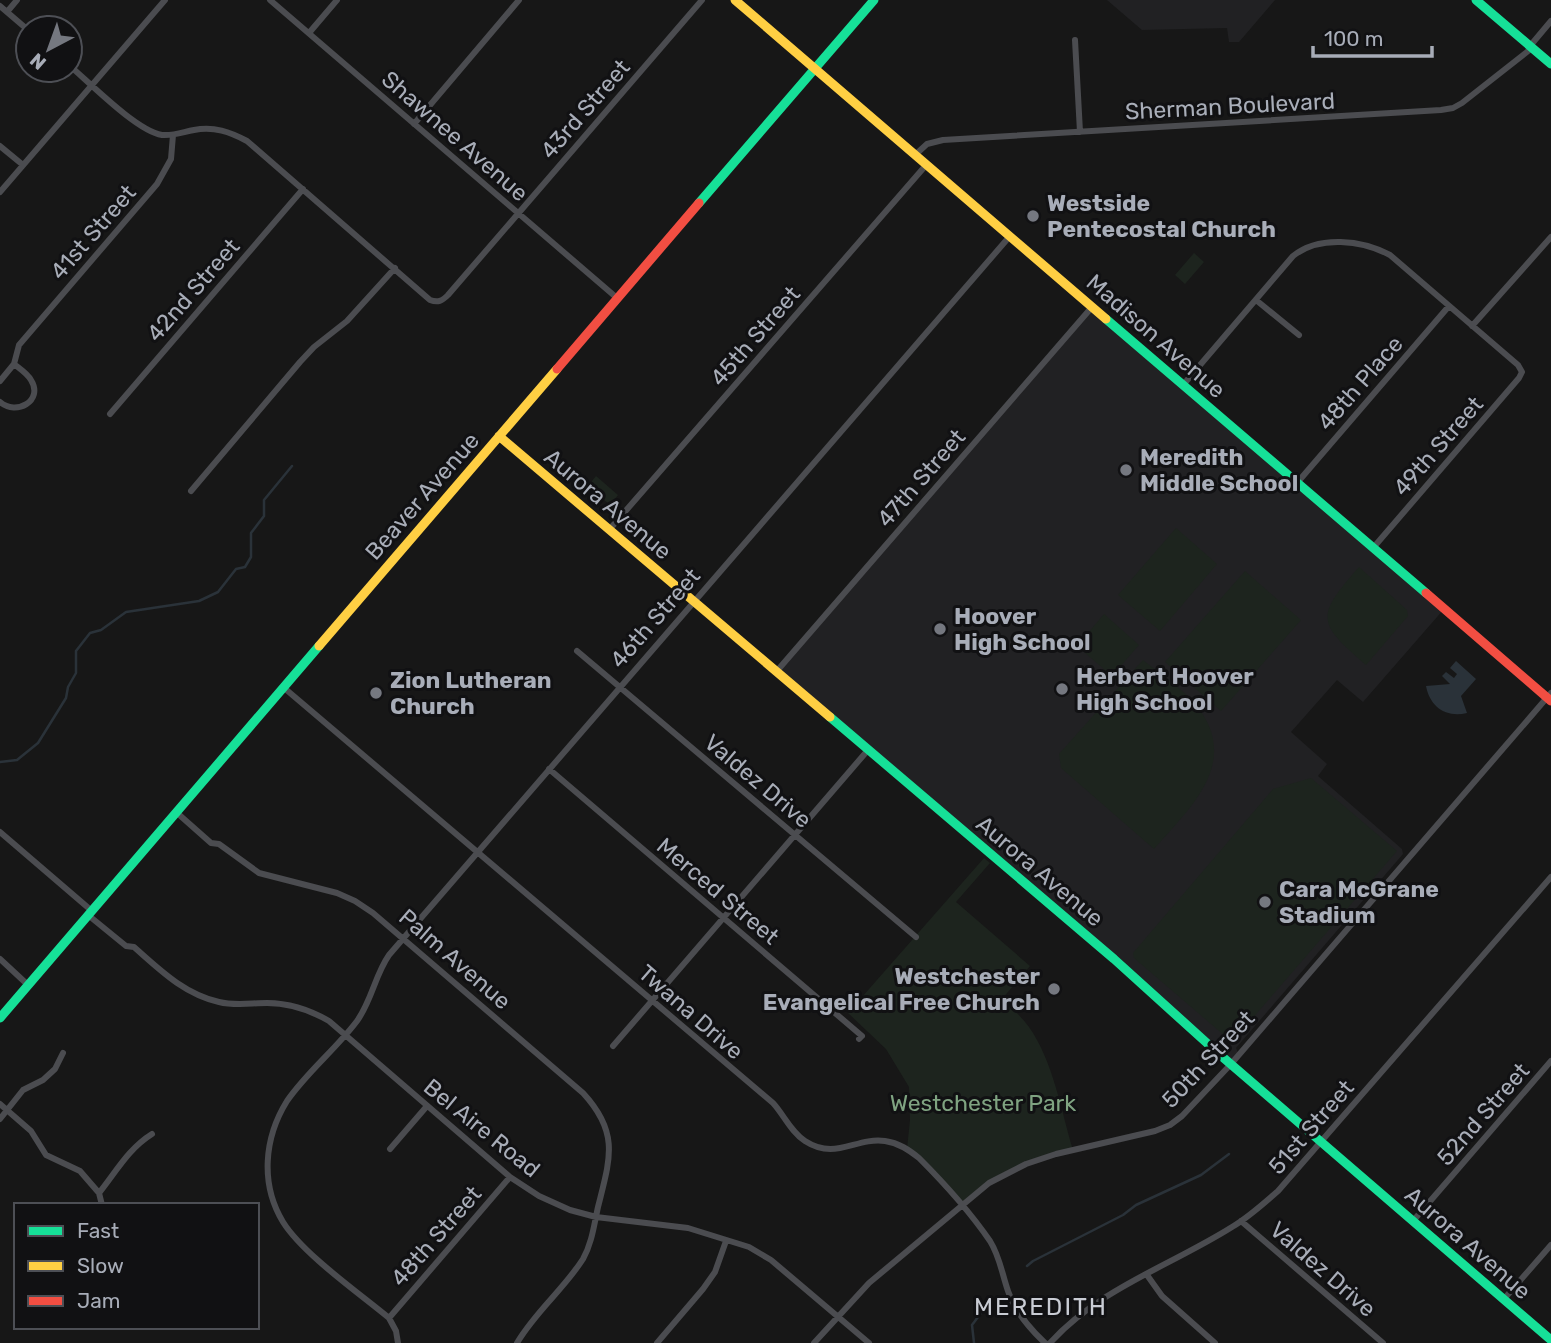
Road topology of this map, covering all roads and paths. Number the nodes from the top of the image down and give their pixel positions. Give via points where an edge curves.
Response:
1 (17, 0) edge
2 (165, 0) edge
3 (270, 0) edge
4 (337, 0) edge
5 (519, 0) edge
6 (702, 0) edge
7 (736, 0) edge
8 (874, 0) edge
9 (1476, 0) edge
10 (0, 6) edge
11 (7, 12) junction
12 (14, 18) edge
13 (1551, 21) edge
14 (309, 33) junction
15 (1075, 40) dead end
16 (1531, 47) junction
17 (1551, 64) edge
18 (815, 68) junction
19 (84, 78) edge
20 (92, 85) junction
21 (414, 124) junction
22 (1080, 132) junction
23 (173, 135) junction
24 (0, 146) edge
25 (915, 155) junction
26 (927, 164) junction
27 (23, 165) junction
28 (303, 189) junction
29 (0, 192) edge
30 (519, 214) junction
31 (1010, 236) junction
32 (1551, 237) edge
33 (395, 268) junction
34 (617, 298) junction
35 (1256, 300) junction
36 (1449, 306) junction
37 (1092, 307) junction
38 (1472, 326) junction
39 (1299, 335) dead end
40 (14, 364) junction
41 (0, 380) edge
42 (1183, 385) junction
43 (0, 402) edge
44 (110, 414) dead end
45 (499, 436) junction
46 (1297, 483) junction
47 (191, 491) dead end
48 (610, 530) junction
49 (1373, 548) junction
50 (693, 601) junction
51 (577, 651) dead end
52 (776, 672) junction
53 (619, 687) junction
54 (284, 688) junction
55 (1550, 697) edge
56 (868, 750) junction
57 (548, 769) junction
58 (176, 812) junction
59 (0, 832) edge
60 (794, 835) junction
61 (478, 850) junction
62 (1551, 877) edge
63 (90, 913) junction
64 (723, 918) junction
65 (916, 937) dead end
66 (404, 938) junction
67 (0, 959) edge
68 (28, 985) junction
69 (652, 1001) junction
70 (0, 1017) edge
71 (345, 1035) junction
72 (859, 1039) dead end
73 (613, 1046) dead end
74 (63, 1053) dead end
75 (1551, 1061) edge
76 (1231, 1064) junction
77 (0, 1104) edge
78 (427, 1106) junction
79 (6, 1110) junction
80 (0, 1119) edge
81 (152, 1134) dead end
82 (1322, 1142) junction
83 (390, 1149) dead end
84 (510, 1177) junction
85 (99, 1193) junction
86 (102, 1203) edge
87 (961, 1206) junction
88 (596, 1217) junction
89 (1241, 1221) junction
90 (1413, 1221) junction
91 (726, 1241) junction
92 (1551, 1245) edge
93 (1147, 1275) junction
94 (1504, 1299) junction
95 (837, 1316) junction
96 (389, 1318) junction
97 (1551, 1340) edge
98 (398, 1343) edge
99 (517, 1343) edge
100 (657, 1343) edge
101 (814, 1343) edge
102 (869, 1343) edge
103 (1048, 1343) edge
104 (1215, 1343) edge
105 (1383, 1343) edge

1 - 11 street
2 - 20 street
3 - 14 street, Shawnee Avenue
4 - 14 street
5 - 21 street
6 - 30 street, 43rd Street
7 - 18 street, Madison Avenue
8 - 18 street, Beaver Avenue
9 - 16 street
10 - 11 street
11 - 12 street
13 - 16 street
14 - 21 street, Shawnee Avenue
15 - 22 street
16 - 17 street
16 - 22 street, Sherman Boulevard via 1453,108
18 - 25 street, Madison Avenue
18 - 34 street, Beaver Avenue
19 - 20 street
20 - 23 street via 145,129
20 - 27 street
21 - 30 street, Shawnee Avenue
22 - 25 street, Sherman Boulevard via 933,142
23 - 28 street via 208,128 229,132 247,141
23 - 40 street, 41st Street via 171,159 157,184 21,342
24 - 27 street
25 - 26 street, Madison Avenue
26 - 31 street, Madison Avenue
26 - 48 street, 45th Street
27 - 29 street
28 - 33 street
28 - 44 street, 42nd Street
30 - 33 street, 43rd Street via 439,302 430,300
30 - 34 street, Shawnee Avenue
31 - 37 street, Madison Avenue
31 - 50 street, 46th Street
32 - 38 street
33 - 47 street via 347,321 314,347
34 - 45 street, Beaver Avenue
35 - 36 street via 1304,248 1356,243 1390,255
35 - 39 street
35 - 42 street
36 - 38 street
36 - 46 street, 48th Place
37 - 42 street, Madison Avenue
37 - 52 street, 47th Street
38 - 49 street, 49th Street via 1522,372
40 - 41 street
40 - 43 street via 29,377 33,395 20,408
42 - 46 street, Madison Avenue
45 - 48 street, Aurora Avenue
45 - 54 street, Beaver Avenue
46 - 49 street, Madison Avenue
48 - 50 street, Aurora Avenue
49 - 55 street, Madison Avenue
50 - 52 street, Aurora Avenue
50 - 53 street, 46th Street
51 - 53 street, Valdez Drive
52 - 56 street, Aurora Avenue
53 - 57 street, 46th Street
53 - 60 street, Valdez Drive
54 - 58 street, Beaver Avenue
54 - 61 street, Twana Drive
55 - 76 street, 50th Street
56 - 60 street
56 - 76 street, Aurora Avenue
57 - 61 street, 46th Street
57 - 64 street, Merced Street
58 - 63 street, Beaver Avenue
58 - 66 street, Palm Avenue via 211,843 259,873 355,901
59 - 63 street, Bel Aire Road
60 - 64 street
60 - 65 street, Valdez Drive
61 - 66 street, 46th Street
61 - 69 street, Twana Drive
62 - 82 street, 51st Street
63 - 68 street, Beaver Avenue
63 - 71 street, Bel Aire Road via 126,946 134,947 193,993 220,1003 293,1006 315,1013
64 - 69 street
64 - 72 street, Merced Street via 862,1036
66 - 71 street, 46th Street via 379,970 366,1008
66 - 88 street, Palm Avenue via 597,1108 611,1147
67 - 68 street
68 - 70 street, Beaver Avenue
69 - 73 street
69 - 87 street, Twana Drive via 773,1103 806,1142 837,1150 877,1141 898,1144 919,1158
71 - 78 street, Bel Aire Road
71 - 96 street, 46th Street via 289,1099 275,1123 267,1152 269,1183 284,1223 304,1246
74 - 79 street via 55,1069 23,1090
75 - 90 street, 52nd Street
76 - 82 street, Aurora Avenue
76 - 87 street, 50th Street via 1170,1125 1026,1164 989,1183
77 - 79 street
78 - 83 street
78 - 84 street, Bel Aire Road
79 - 80 street
79 - 85 street via 31,1131 46,1155 80,1171
81 - 85 street via 125,1157
82 - 89 street, 51st Street via 1278,1191
82 - 90 street, Aurora Avenue
84 - 88 street, Bel Aire Road via 539,1196
84 - 96 street, 48th Street
85 - 86 street
87 - 95 street, 50th Street
87 - 103 street, Twana Drive via 999,1258 1020,1316
88 - 91 street, Bel Aire Road via 688,1228
88 - 99 street via 582,1259
89 - 93 street, 51st Street
89 - 105 street, Valdez Drive
90 - 94 street, Aurora Avenue
91 - 95 street, Bel Aire Road via 771,1260
91 - 100 street via 704,1289
92 - 94 street
93 - 103 street, 51st Street via 1099,1300
93 - 104 street via 1162,1296
94 - 97 street, Aurora Avenue
95 - 101 street, 50th Street
95 - 102 street, Bel Aire Road
96 - 98 street

